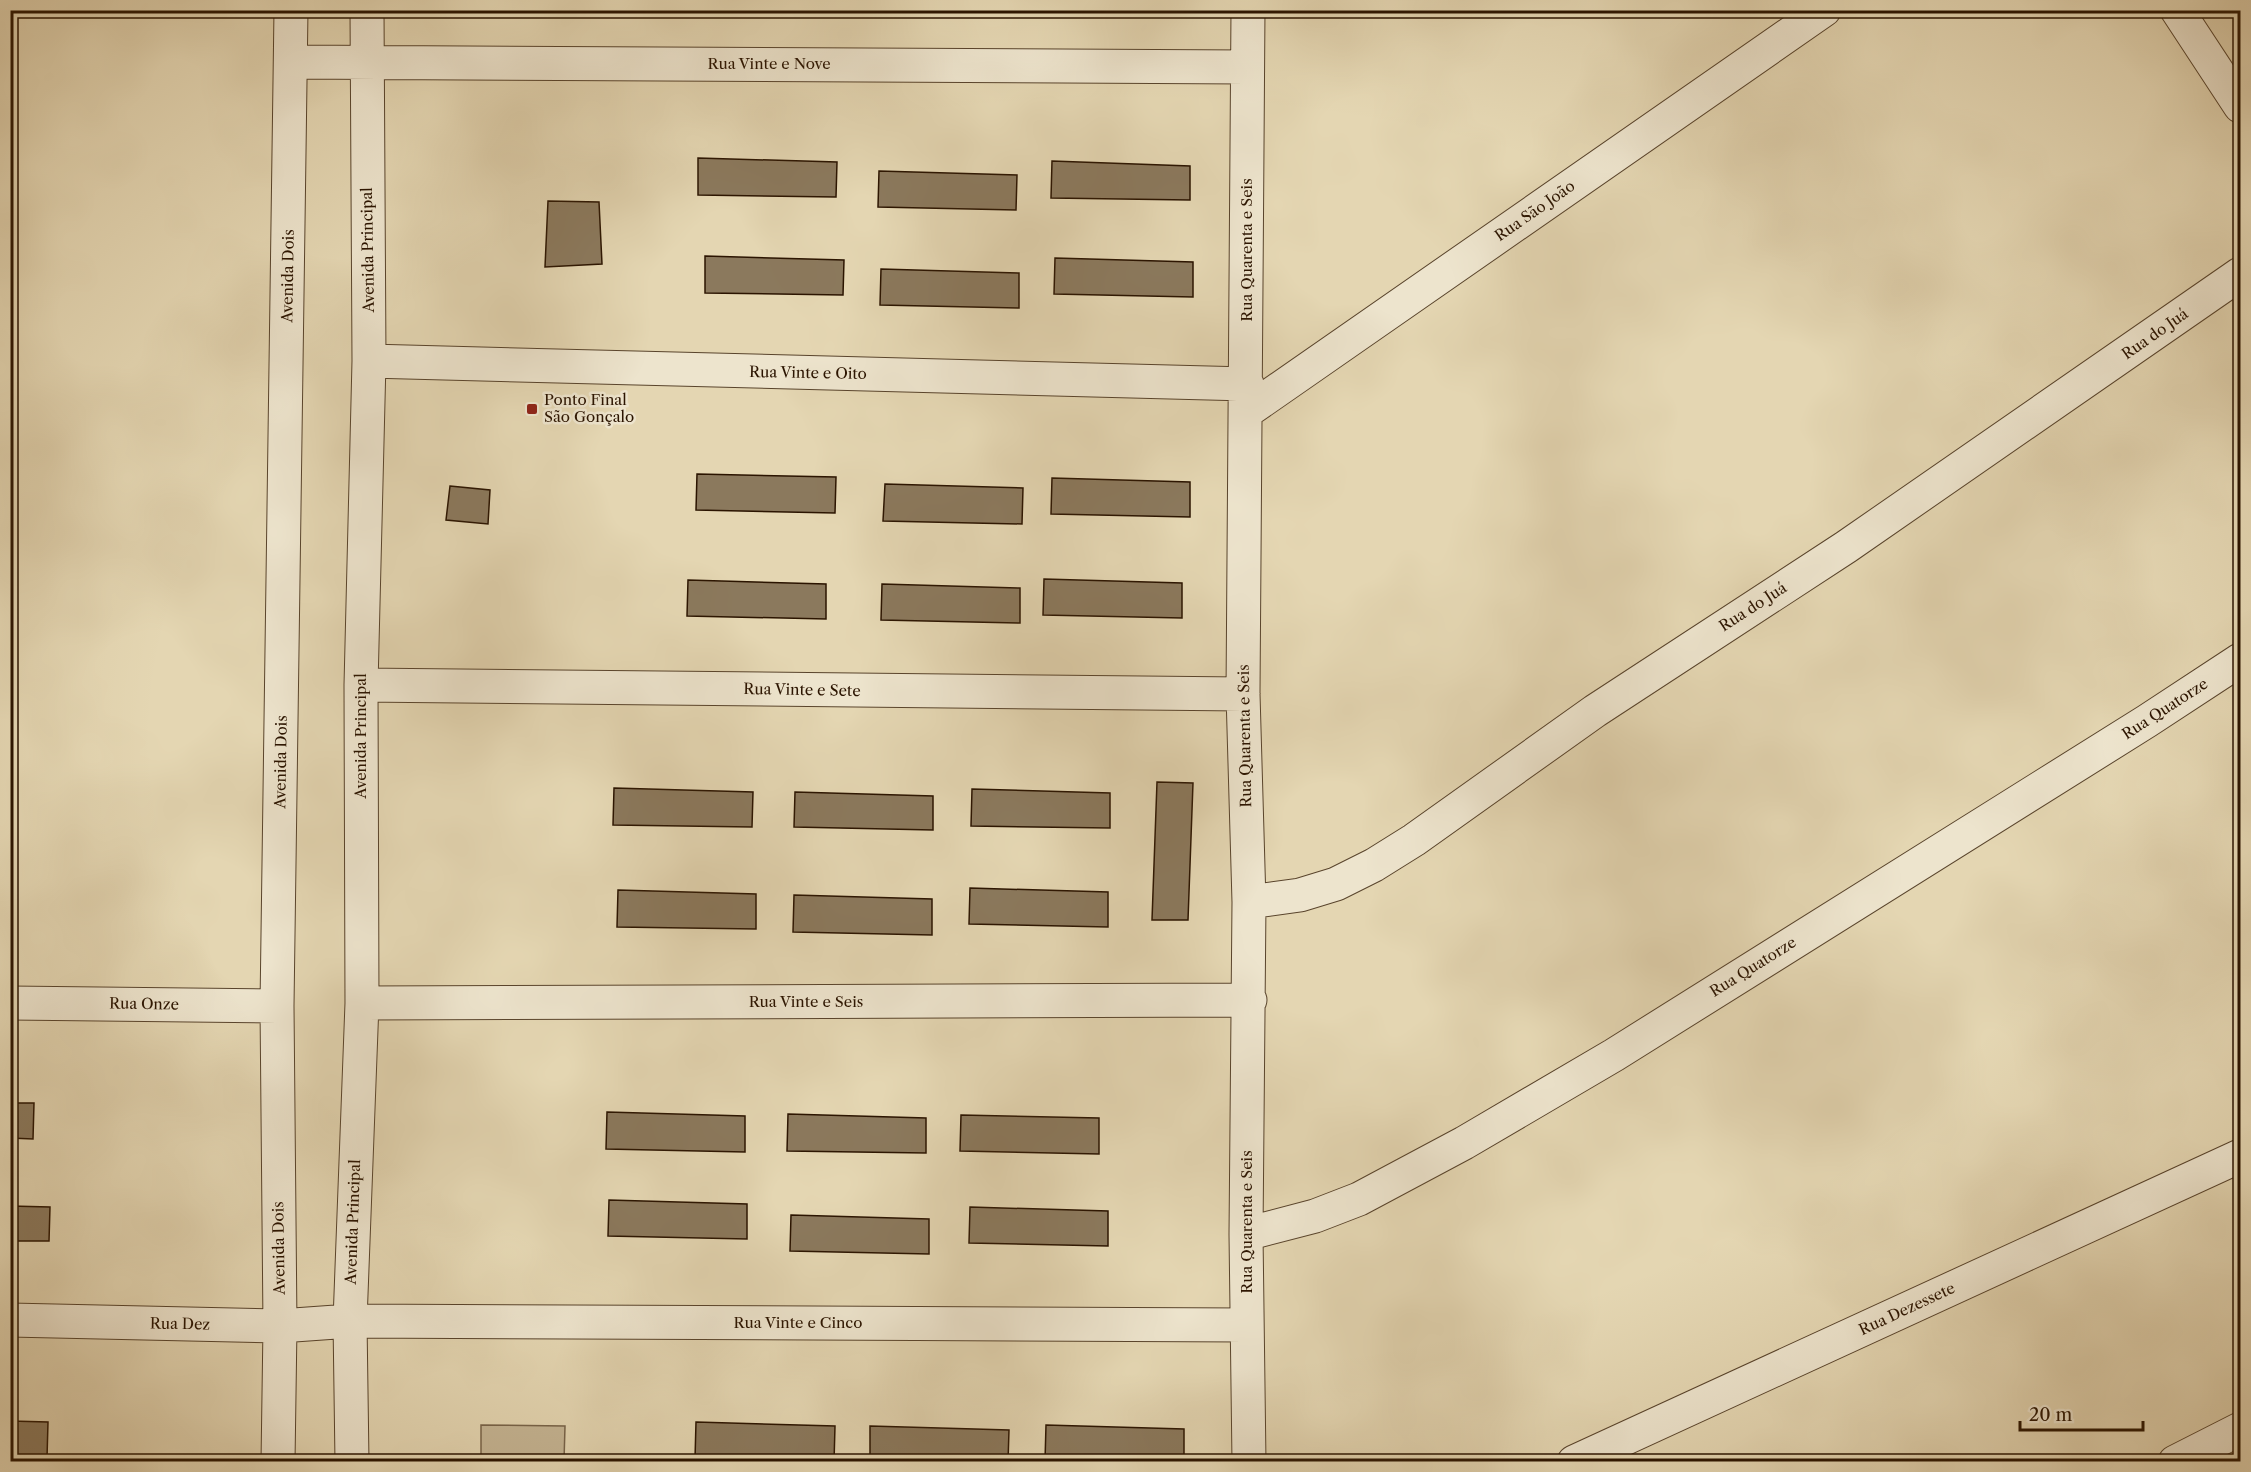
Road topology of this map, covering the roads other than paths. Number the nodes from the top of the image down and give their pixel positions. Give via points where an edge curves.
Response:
1 (291, 10) edge
2 (367, 10) edge
3 (1248, 10) edge
4 (1824, 10) edge
5 (2176, 10) edge
6 (367, 61) junction
7 (292, 62) junction
8 (1247, 67) junction
9 (2241, 106) edge
10 (2241, 274) edge
11 (369, 361) junction
12 (1246, 398) junction
13 (2241, 660) edge
14 (361, 685) junction
15 (1243, 694) junction
16 (1249, 902) junction
17 (1250, 1000) junction
18 (10, 1003) edge
19 (362, 1003) junction
20 (277, 1006) junction
21 (2241, 1156) edge
22 (1246, 1234) junction
23 (10, 1320) edge
24 (350, 1321) junction
25 (1246, 1325) junction
26 (280, 1326) junction
27 (2241, 1430) edge
28 (278, 1461) edge
29 (352, 1461) edge
30 (1249, 1461) edge
31 (1574, 1461) edge
32 (2175, 1461) edge

1 - 7 street, Avenida Dois
2 - 6 street, Avenida Principal
3 - 8 street, Rua Quarenta e Seis
4 - 12 street, Rua São João
5 - 9 street
6 - 7 street, Rua Vinte e Nove
6 - 8 street, Rua Vinte e Nove
6 - 11 street, Avenida Principal
7 - 20 street, Avenida Dois
8 - 12 street, Rua Quarenta e Seis
10 - 16 street, Rua do Juá via 1846,547 1595,711 1414,840 1336,884 1300,895
11 - 12 street, Rua Vinte e Oito
11 - 14 street, Avenida Principal
12 - 15 street, Rua Quarenta e Seis
13 - 22 street, Rua Quatorze via 1614,1055 1464,1143 1359,1199 1315,1216
14 - 15 street, Rua Vinte e Sete
14 - 19 street, Avenida Principal
15 - 16 street, Rua Quarenta e Seis
16 - 17 street, Rua Quarenta e Seis
17 - 19 street, Rua Vinte e Seis
17 - 22 street, Rua Quarenta e Seis
18 - 20 street, Rua Onze
19 - 24 street, Avenida Principal
20 - 26 street, Avenida Dois
21 - 31 street, Rua Dezessete
22 - 25 street, Rua Quarenta e Seis
23 - 26 street, Rua Dez
24 - 25 street, Rua Vinte e Cinco
24 - 26 street, Rua Dez
24 - 29 street, Avenida Principal
25 - 30 street, Rua Quarenta e Seis
26 - 28 street, Avenida Dois
27 - 32 street

